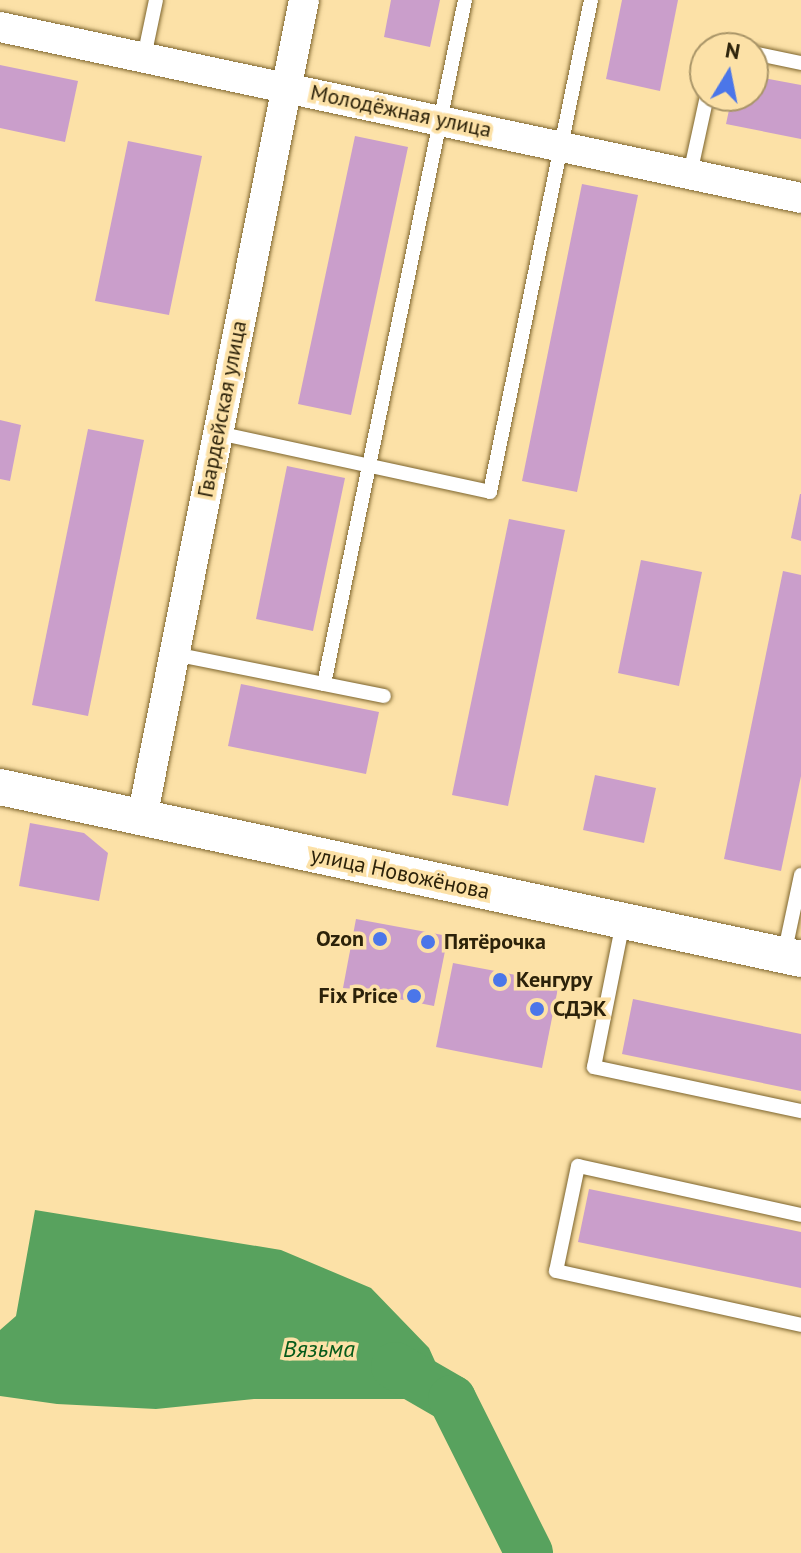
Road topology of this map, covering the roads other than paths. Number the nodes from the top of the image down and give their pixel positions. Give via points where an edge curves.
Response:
1 (156, 0) edge
2 (304, 0) edge
3 (465, 0) edge
4 (591, 0) edge
5 (0, 27) edge
6 (769, 56) edge
7 (144, 57) junction
8 (801, 63) edge
9 (286, 86) junction
10 (704, 112) edge
11 (440, 120) junction
12 (563, 146) junction
13 (690, 174) junction
14 (801, 198) edge
15 (218, 433) junction
16 (369, 466) junction
17 (174, 654) junction
18 (324, 684) junction
19 (384, 696) dead end
20 (0, 787) edge
21 (142, 818) junction
22 (801, 875) edge
23 (623, 921) junction
24 (793, 957) edge
25 (801, 1111) edge
26 (801, 1215) edge
27 (801, 1325) edge

1 - 7 lane
2 - 9 street, Гвардейская улица
3 - 11 lane
4 - 12 lane
5 - 7 street, Молодёжная улица
6 - 8 lane
7 - 9 street, Молодёжная улица
9 - 11 street, Молодёжная улица
9 - 15 street, Гвардейская улица
10 - 13 lane
11 - 12 street, Молодёжная улица
11 - 16 lane
12 - 13 street, Молодёжная улица
12 - 16 lane via 490,492
13 - 14 street, Молодёжная улица
15 - 16 lane
15 - 17 street, Гвардейская улица
16 - 18 lane
17 - 18 lane
17 - 21 street, Гвардейская улица
18 - 19 lane
20 - 21 street, улица Новожёнова
21 - 23 street, улица Новожёнова
22 - 24 lane
23 - 24 street, улица Новожёнова
23 - 25 lane via 594,1067
26 - 27 lane via 578,1166 556,1271

